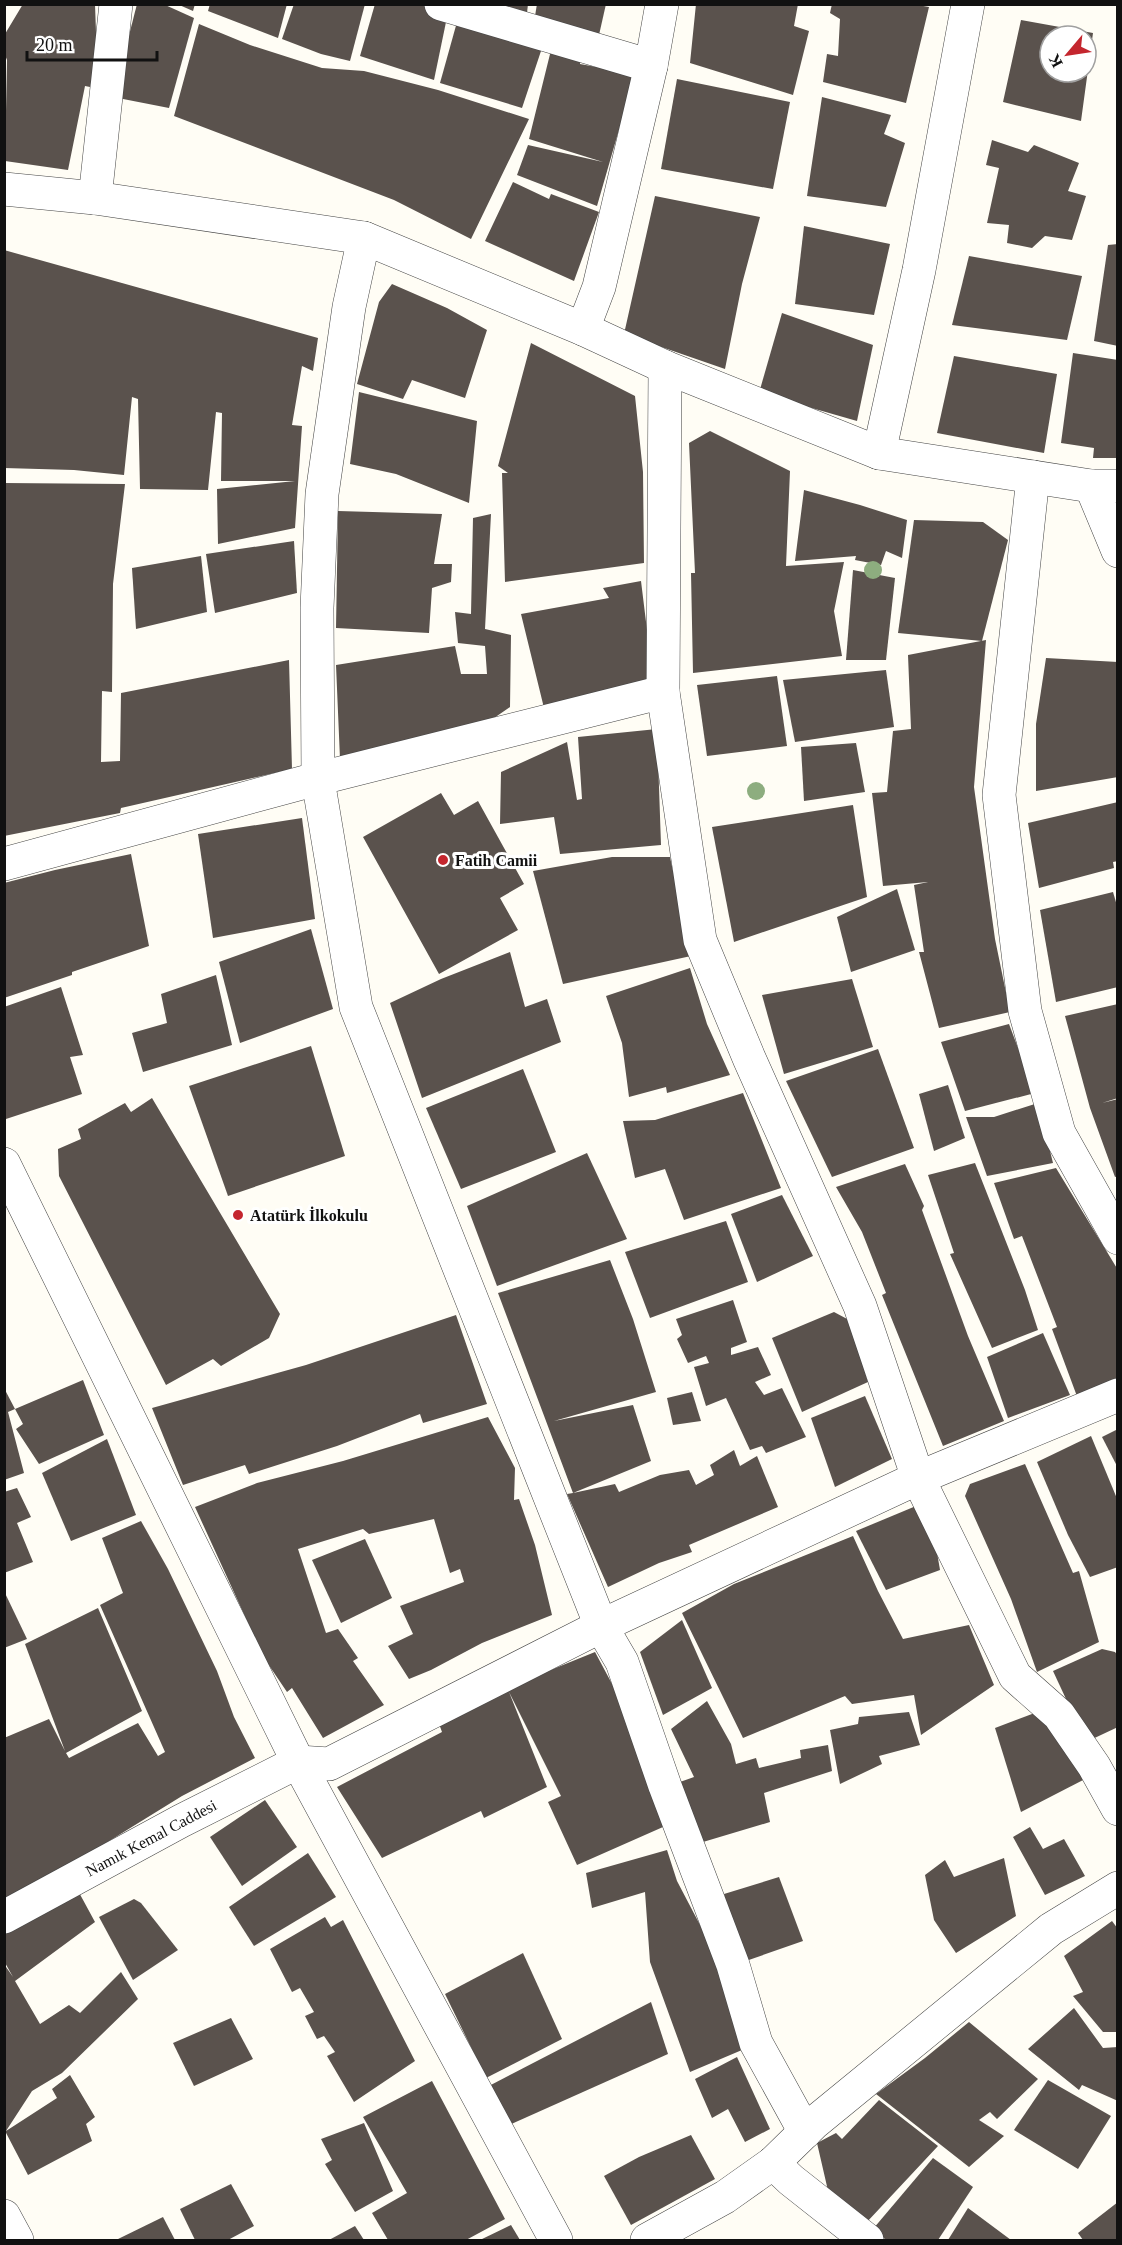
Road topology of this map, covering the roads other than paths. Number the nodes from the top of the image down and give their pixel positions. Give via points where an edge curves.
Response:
1 (116, 4) edge
2 (441, 4) edge
3 (662, 4) edge
4 (968, 4) edge
5 (651, 66) junction
6 (4, 189) edge
7 (95, 198) junction
8 (364, 238) junction
9 (583, 329) junction
10 (665, 367) junction
11 (879, 453) junction
12 (1034, 477) junction
13 (1104, 486) edge
14 (1118, 551) edge
15 (663, 692) junction
16 (318, 780) junction
17 (4, 864) edge
18 (4, 1164) edge
19 (1118, 1238) edge
20 (1118, 1395) edge
21 (918, 1478) junction
22 (602, 1626) junction
23 (298, 1762) junction
24 (1118, 1809) edge
25 (1118, 1888) edge
26 (4, 1917) edge
27 (805, 2132) junction
28 (773, 2163) junction
29 (4, 2216) edge
30 (17, 2241) edge
31 (556, 2241) edge
32 (647, 2241) edge
33 (867, 2241) edge

1 - 7 street
2 - 5 street
3 - 5 street
4 - 11 street via 919,270
5 - 9 street via 598,287
6 - 7 street
7 - 8 street
8 - 9 street
8 - 16 street via 349,307 322,494 317,608
9 - 10 street
10 - 11 street
10 - 15 street
11 - 12 street
12 - 13 street
12 - 19 street via 999,795 1025,1011 1059,1133
13 - 14 street
15 - 16 street
15 - 21 street via 700,940 860,1306
16 - 17 street
16 - 22 street via 356,1007
18 - 23 street
20 - 21 street
21 - 22 street
21 - 24 street via 1015,1676 1059,1715
22 - 23 street via 329,1764
22 - 27 street via 622,1662 733,1965 756,2043
23 - 26 street, Namık Kemal Caddesi
23 - 31 street
25 - 27 street via 1051,1929
27 - 28 street
28 - 32 street via 724,2197
28 - 33 street
29 - 30 street

